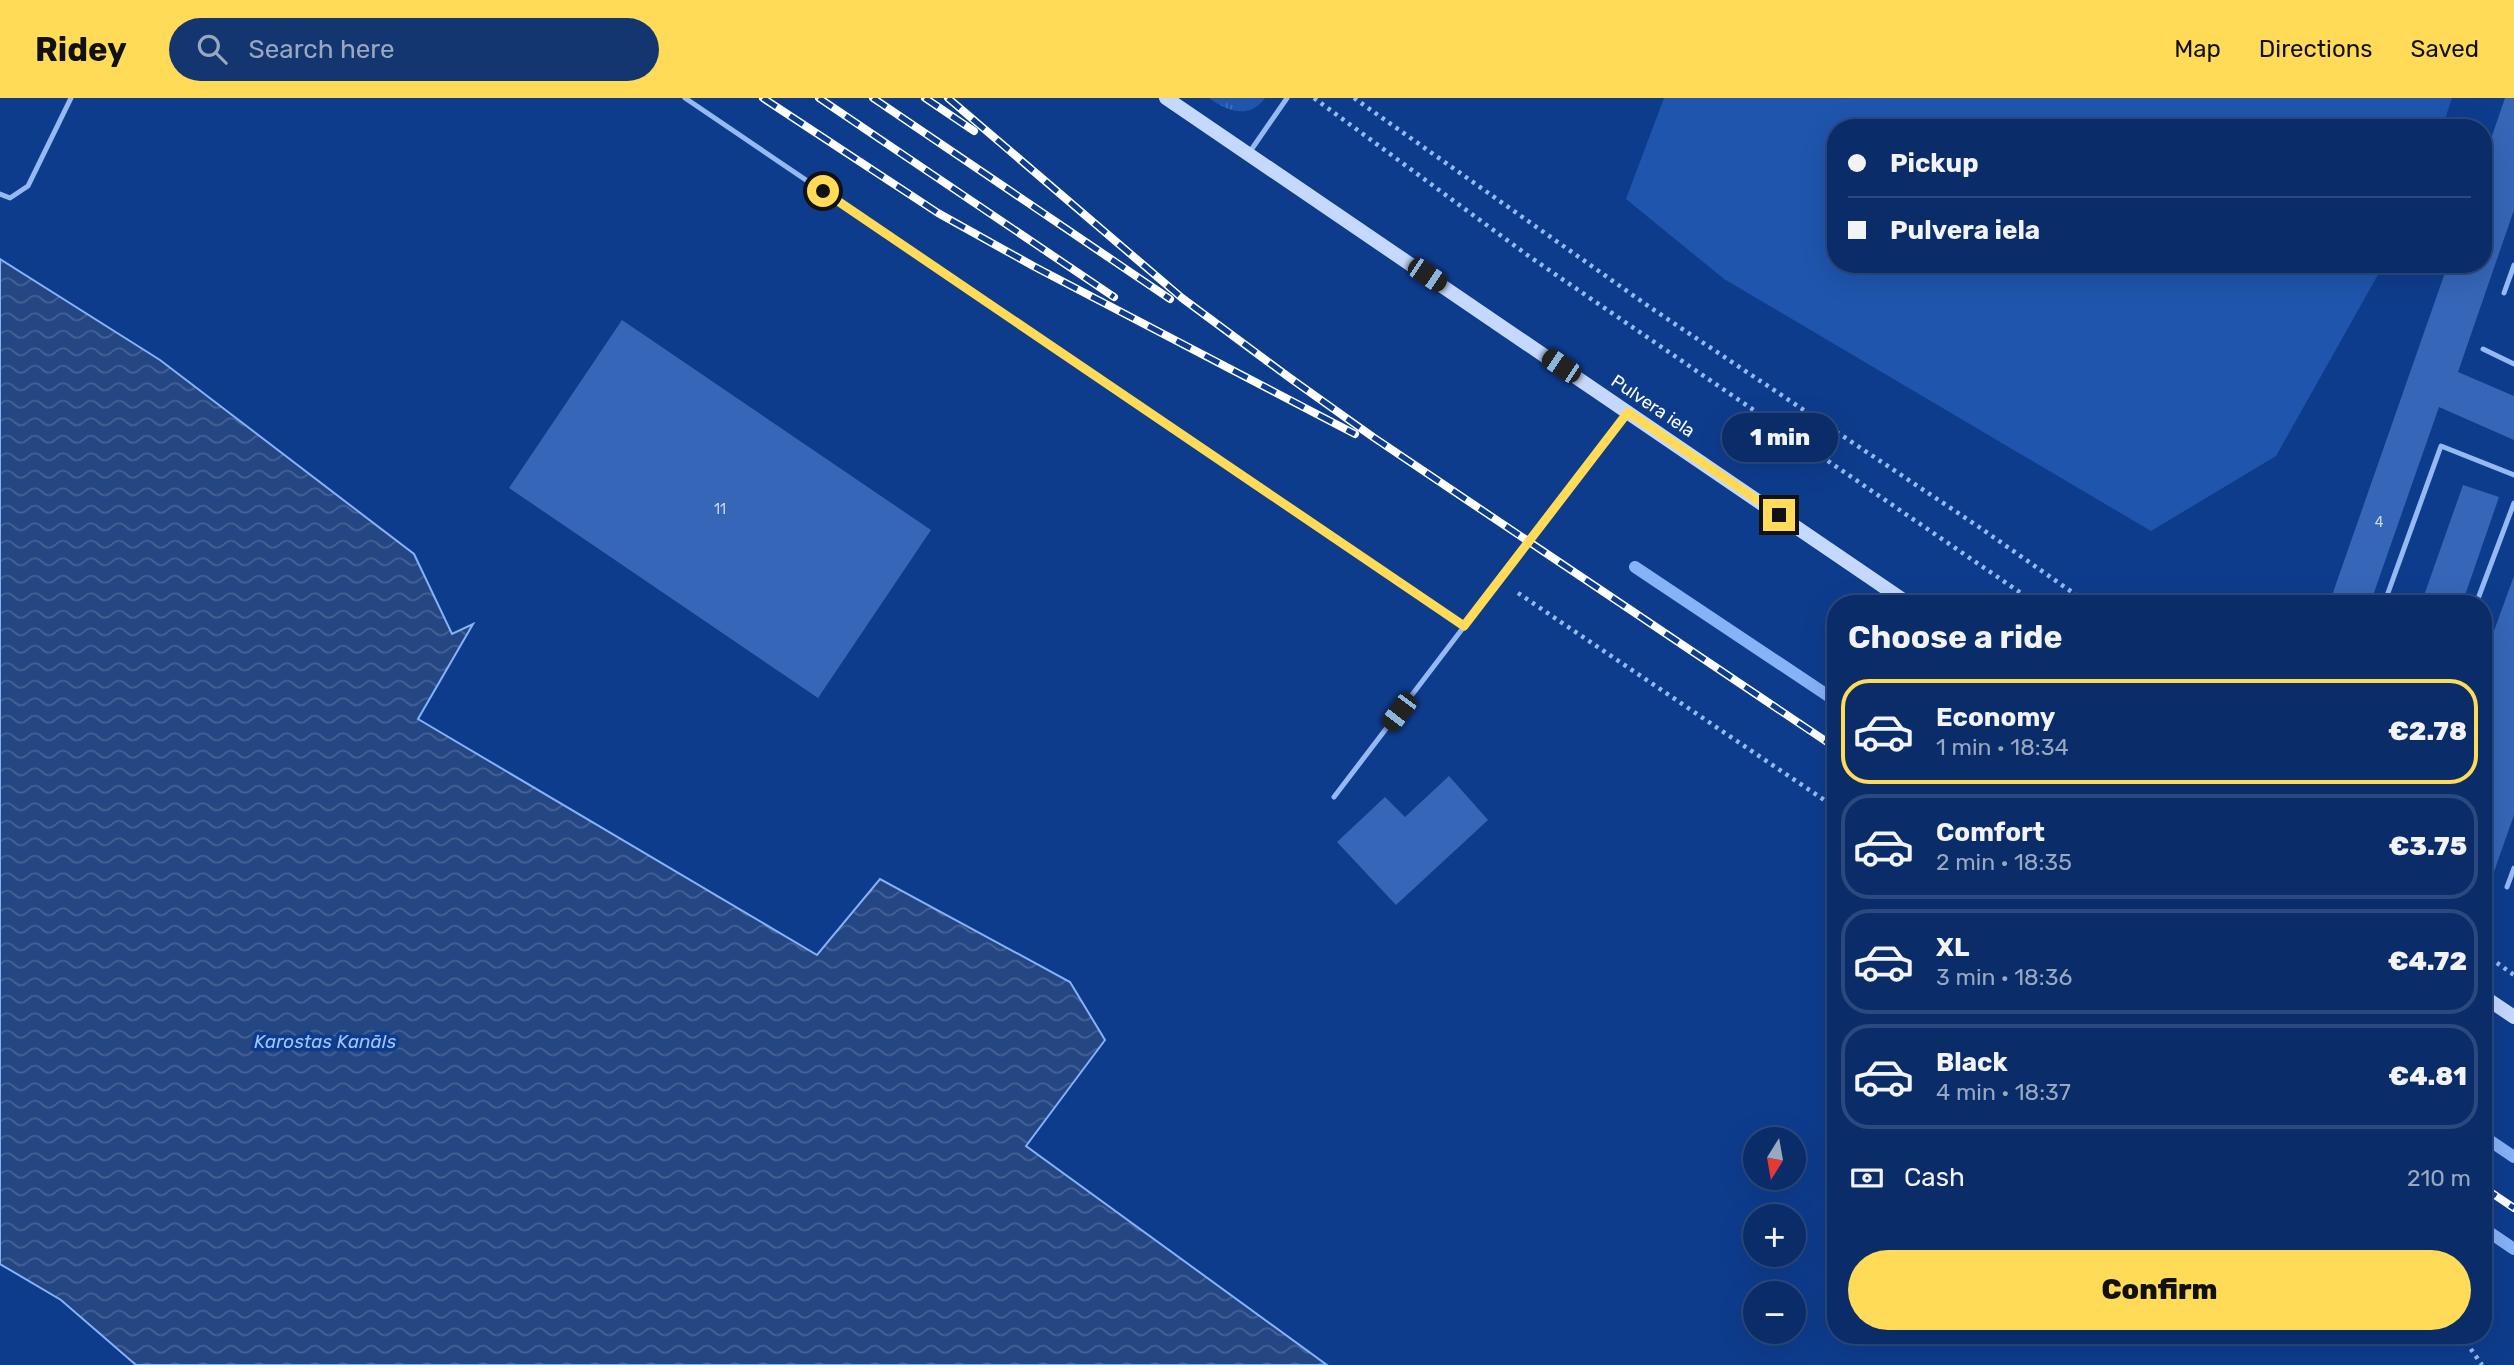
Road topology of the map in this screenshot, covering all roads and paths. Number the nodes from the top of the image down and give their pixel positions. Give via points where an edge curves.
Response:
1 (71, 98) edge
2 (685, 98) edge
3 (1167, 98) edge
4 (1287, 98) edge
5 (1314, 98) edge
6 (1354, 98) edge
7 (1249, 154) junction
8 (0, 194) edge
9 (2514, 265) edge
10 (2504, 293) dead end
11 (2483, 349) dead end
12 (2514, 364) edge
13 (1628, 412) junction
14 (2514, 475) edge
15 (2514, 503) edge
16 (1499, 580) junction
17 (1896, 595) edge
18 (2024, 595) edge
19 (2076, 595) edge
20 (2387, 595) edge
21 (2479, 595) edge
22 (1464, 626) junction
23 (1334, 797) dead end
24 (1827, 802) edge
25 (2514, 868) edge
26 (2507, 887) dead end
27 (2492, 959) edge
28 (2514, 975) edge
29 (2492, 1002) edge
30 (2514, 1017) edge
31 (2467, 1344) edge
32 (2482, 1365) edge

1 - 8 lane via 28,186 10,198
2 - 22 lane
3 - 7 main road, Pulvera iela
4 - 7 lane
5 - 18 path via 1530,257
6 - 19 path via 1651,308
7 - 13 main road, Pulvera iela
9 - 10 lane
11 - 12 lane
13 - 16 lane
13 - 17 main road, Pulvera iela
14 - 20 lane via 2441,446
15 - 21 lane
16 - 22 lane
16 - 24 path
22 - 23 lane
25 - 26 lane
27 - 28 path
29 - 30 main road
31 - 32 path

